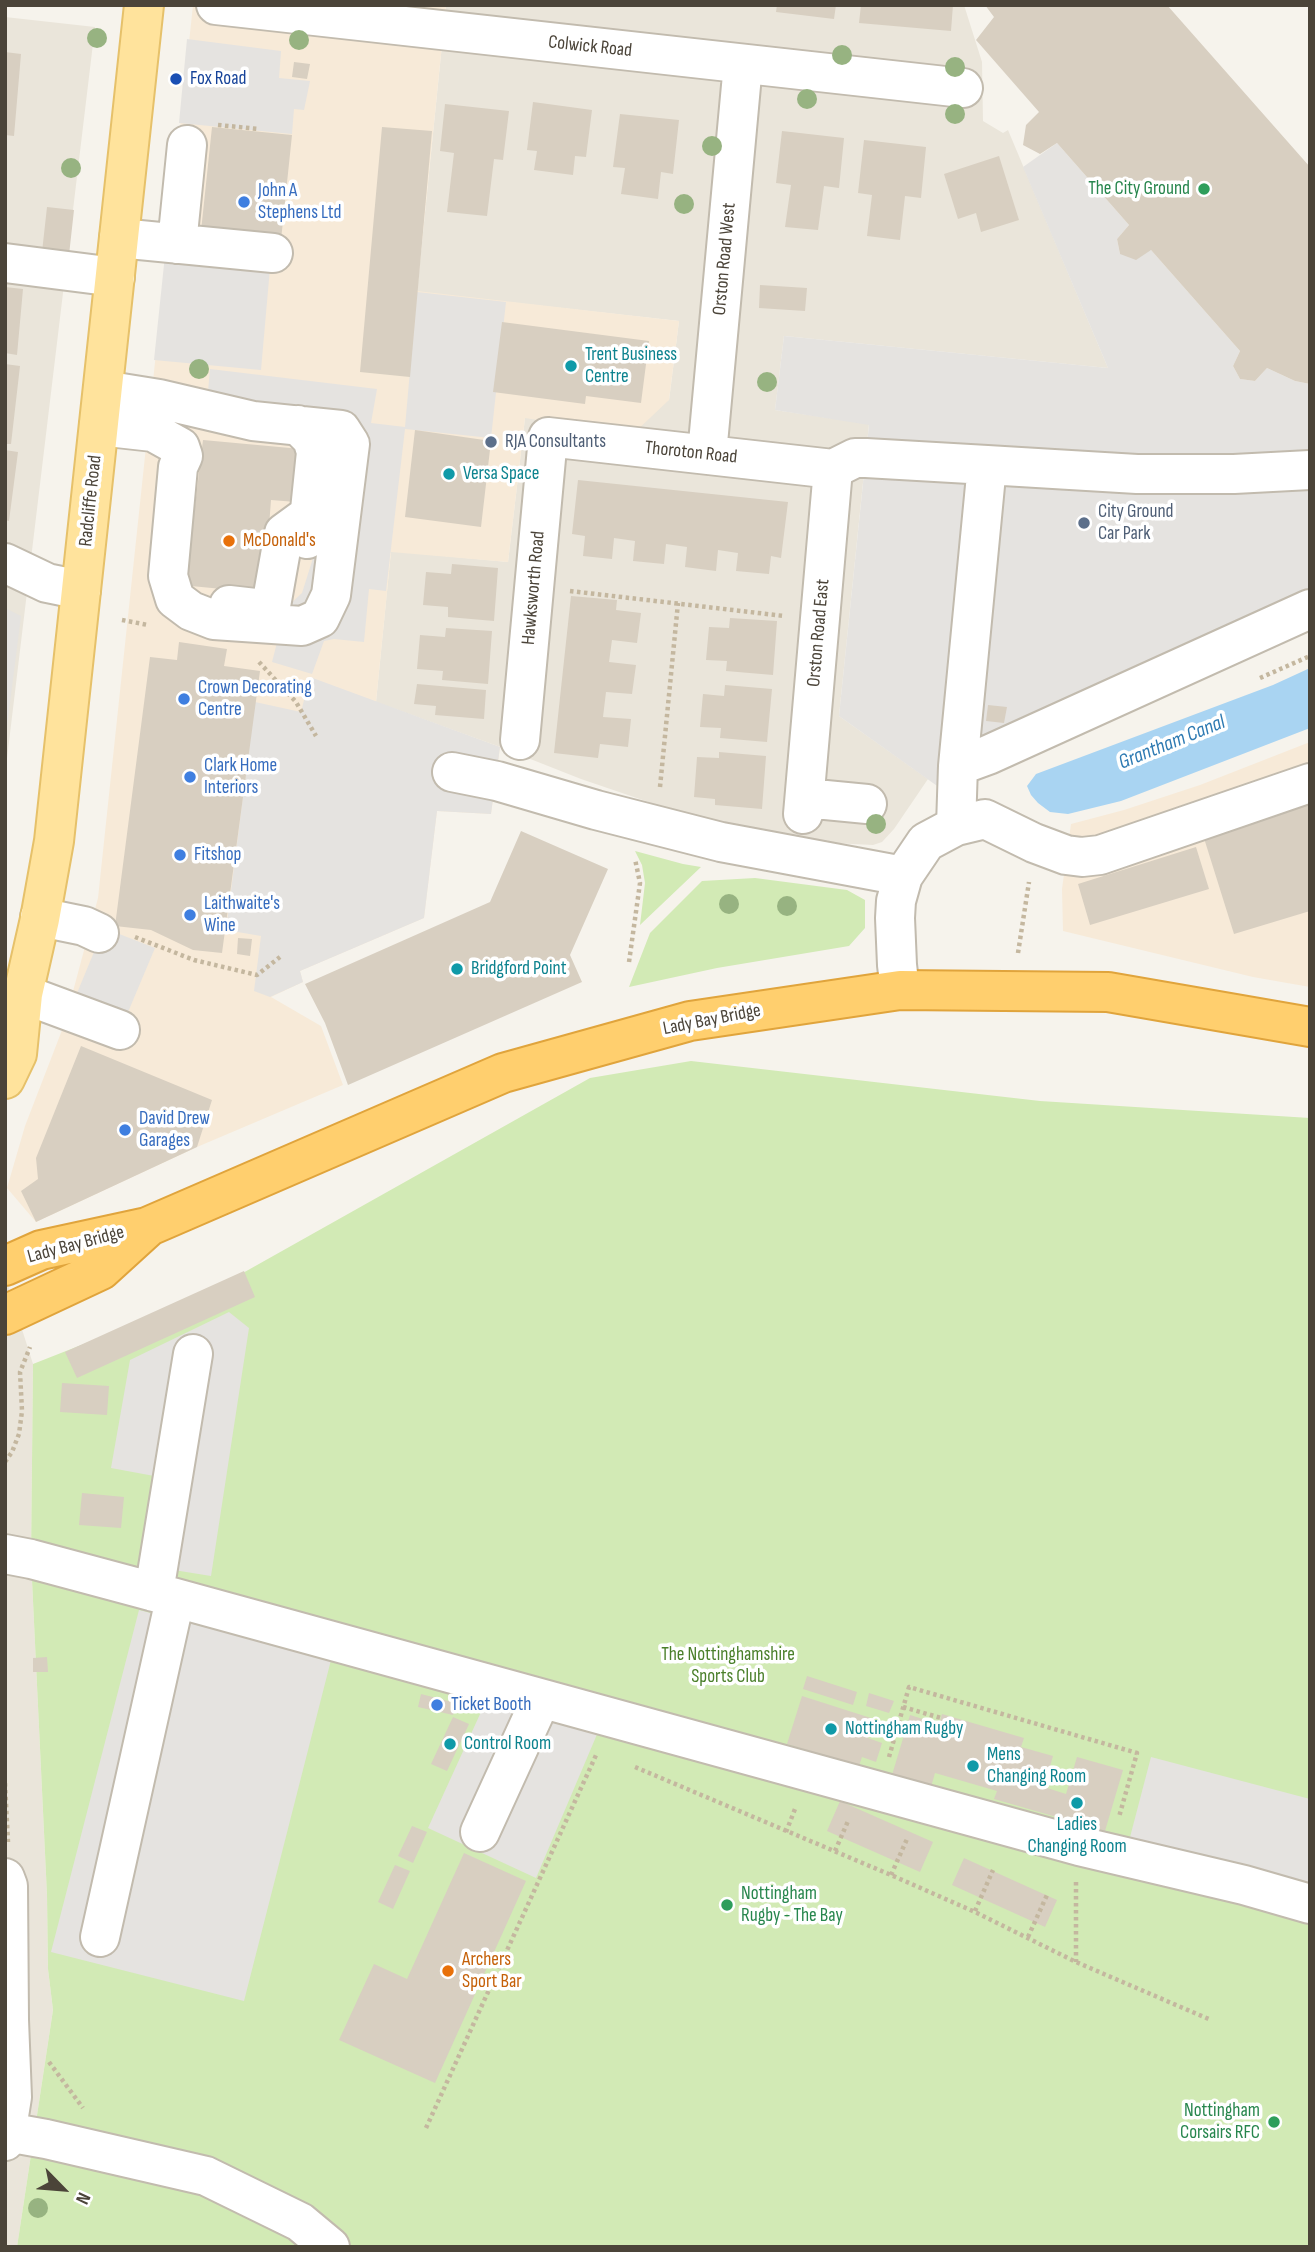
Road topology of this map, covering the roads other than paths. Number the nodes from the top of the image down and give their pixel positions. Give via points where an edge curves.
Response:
1 (144, 5) edge
2 (216, 5) edge
3 (430, 17) edge
4 (743, 64) junction
5 (963, 88) dead end
6 (187, 145) dead end
7 (119, 238) junction
8 (177, 244) junction
9 (273, 253) dead end
10 (5, 263) edge
11 (115, 277) junction
12 (101, 408) junction
13 (227, 416) junction
14 (299, 425) junction
15 (548, 437) joint
16 (182, 452) junction
17 (707, 454) junction
18 (987, 465) junction
19 (834, 469) junction
20 (1310, 470) edge
21 (5, 563) edge
22 (81, 590) junction
23 (1310, 609) edge
24 (520, 740) dead end
25 (958, 766) junction
26 (452, 772) dead end
27 (1310, 783) edge
28 (867, 804) dead end
29 (956, 826) junction
30 (903, 876) junction
31 (40, 917) junction
32 (116, 935) road end
33 (900, 990) junction
34 (14, 1004) edge
35 (1310, 1027) edge
36 (120, 1030) dead end
37 (5, 1079) edge
38 (148, 1227) junction
39 (23, 1246) edge
40 (5, 1266) edge
41 (6, 1315) edge
42 (193, 1354) dead end
43 (5, 1554) edge
44 (165, 1595) junction
45 (541, 1699) junction
46 (480, 1832) dead end
47 (7, 1882) edge
48 (1310, 1904) edge
49 (100, 1937) dead end
50 (6, 2137) edge
51 (330, 2247) edge

1 - 7 main road, Radcliffe Road
2 - 3 street, Colwick Road
3 - 4 street, Colwick Road
4 - 5 street, Colwick Road
4 - 17 street, Orston Road West
6 - 8 street
7 - 8 street
7 - 11 main road, Radcliffe Road
8 - 9 street
10 - 11 street
11 - 12 main road, Radcliffe Road
12 - 13 street via 159,399
12 - 16 street via 153,432
12 - 22 main road, Radcliffe Road
13 - 14 street
13 - 16 street via 195,433
14 - 16 street via 312,439 316,452 310,514 284,533 271,606 264,609 205,602 184,589 181,577 192,468
14 - 16 street via 341,430 350,444 331,595 320,618 302,626 214,620 174,598 168,576
15 - 17 street, Thoroton Road
15 - 24 street, Hawksworth Road
17 - 19 street, Thoroton Road
18 - 19 street via 855,458
18 - 20 street via 1137,474
18 - 25 street
19 - 28 street, Orston Road East via 804,806
21 - 22 street via 47,583
22 - 31 main road, Radcliffe Road via 54,841
23 - 25 street
25 - 29 street
26 - 30 street via 721,842
27 - 29 street via 1100,855 1082,857 1050,849 985,819
29 - 30 street via 926,842
30 - 33 street via 895,918
31 - 32 street
31 - 34 main road, Radcliffe Road
33 - 35 highway, Lady Bay Bridge via 1108,992
33 - 38 highway, Lady Bay Bridge via 690,1021 503,1073
34 - 36 street
34 - 37 main road, Radcliffe Road via 17,1054
38 - 39 highway, Lady Bay Bridge
38 - 41 highway, Lady Bay Bridge via 101,1270
39 - 40 highway, Lady Bay Bridge
42 - 44 street
43 - 44 street
44 - 45 street
44 - 49 street
45 - 46 street
45 - 48 street via 1093,1850
47 - 50 street via 12,2097
50 - 51 street via 206,2176 300,2222

